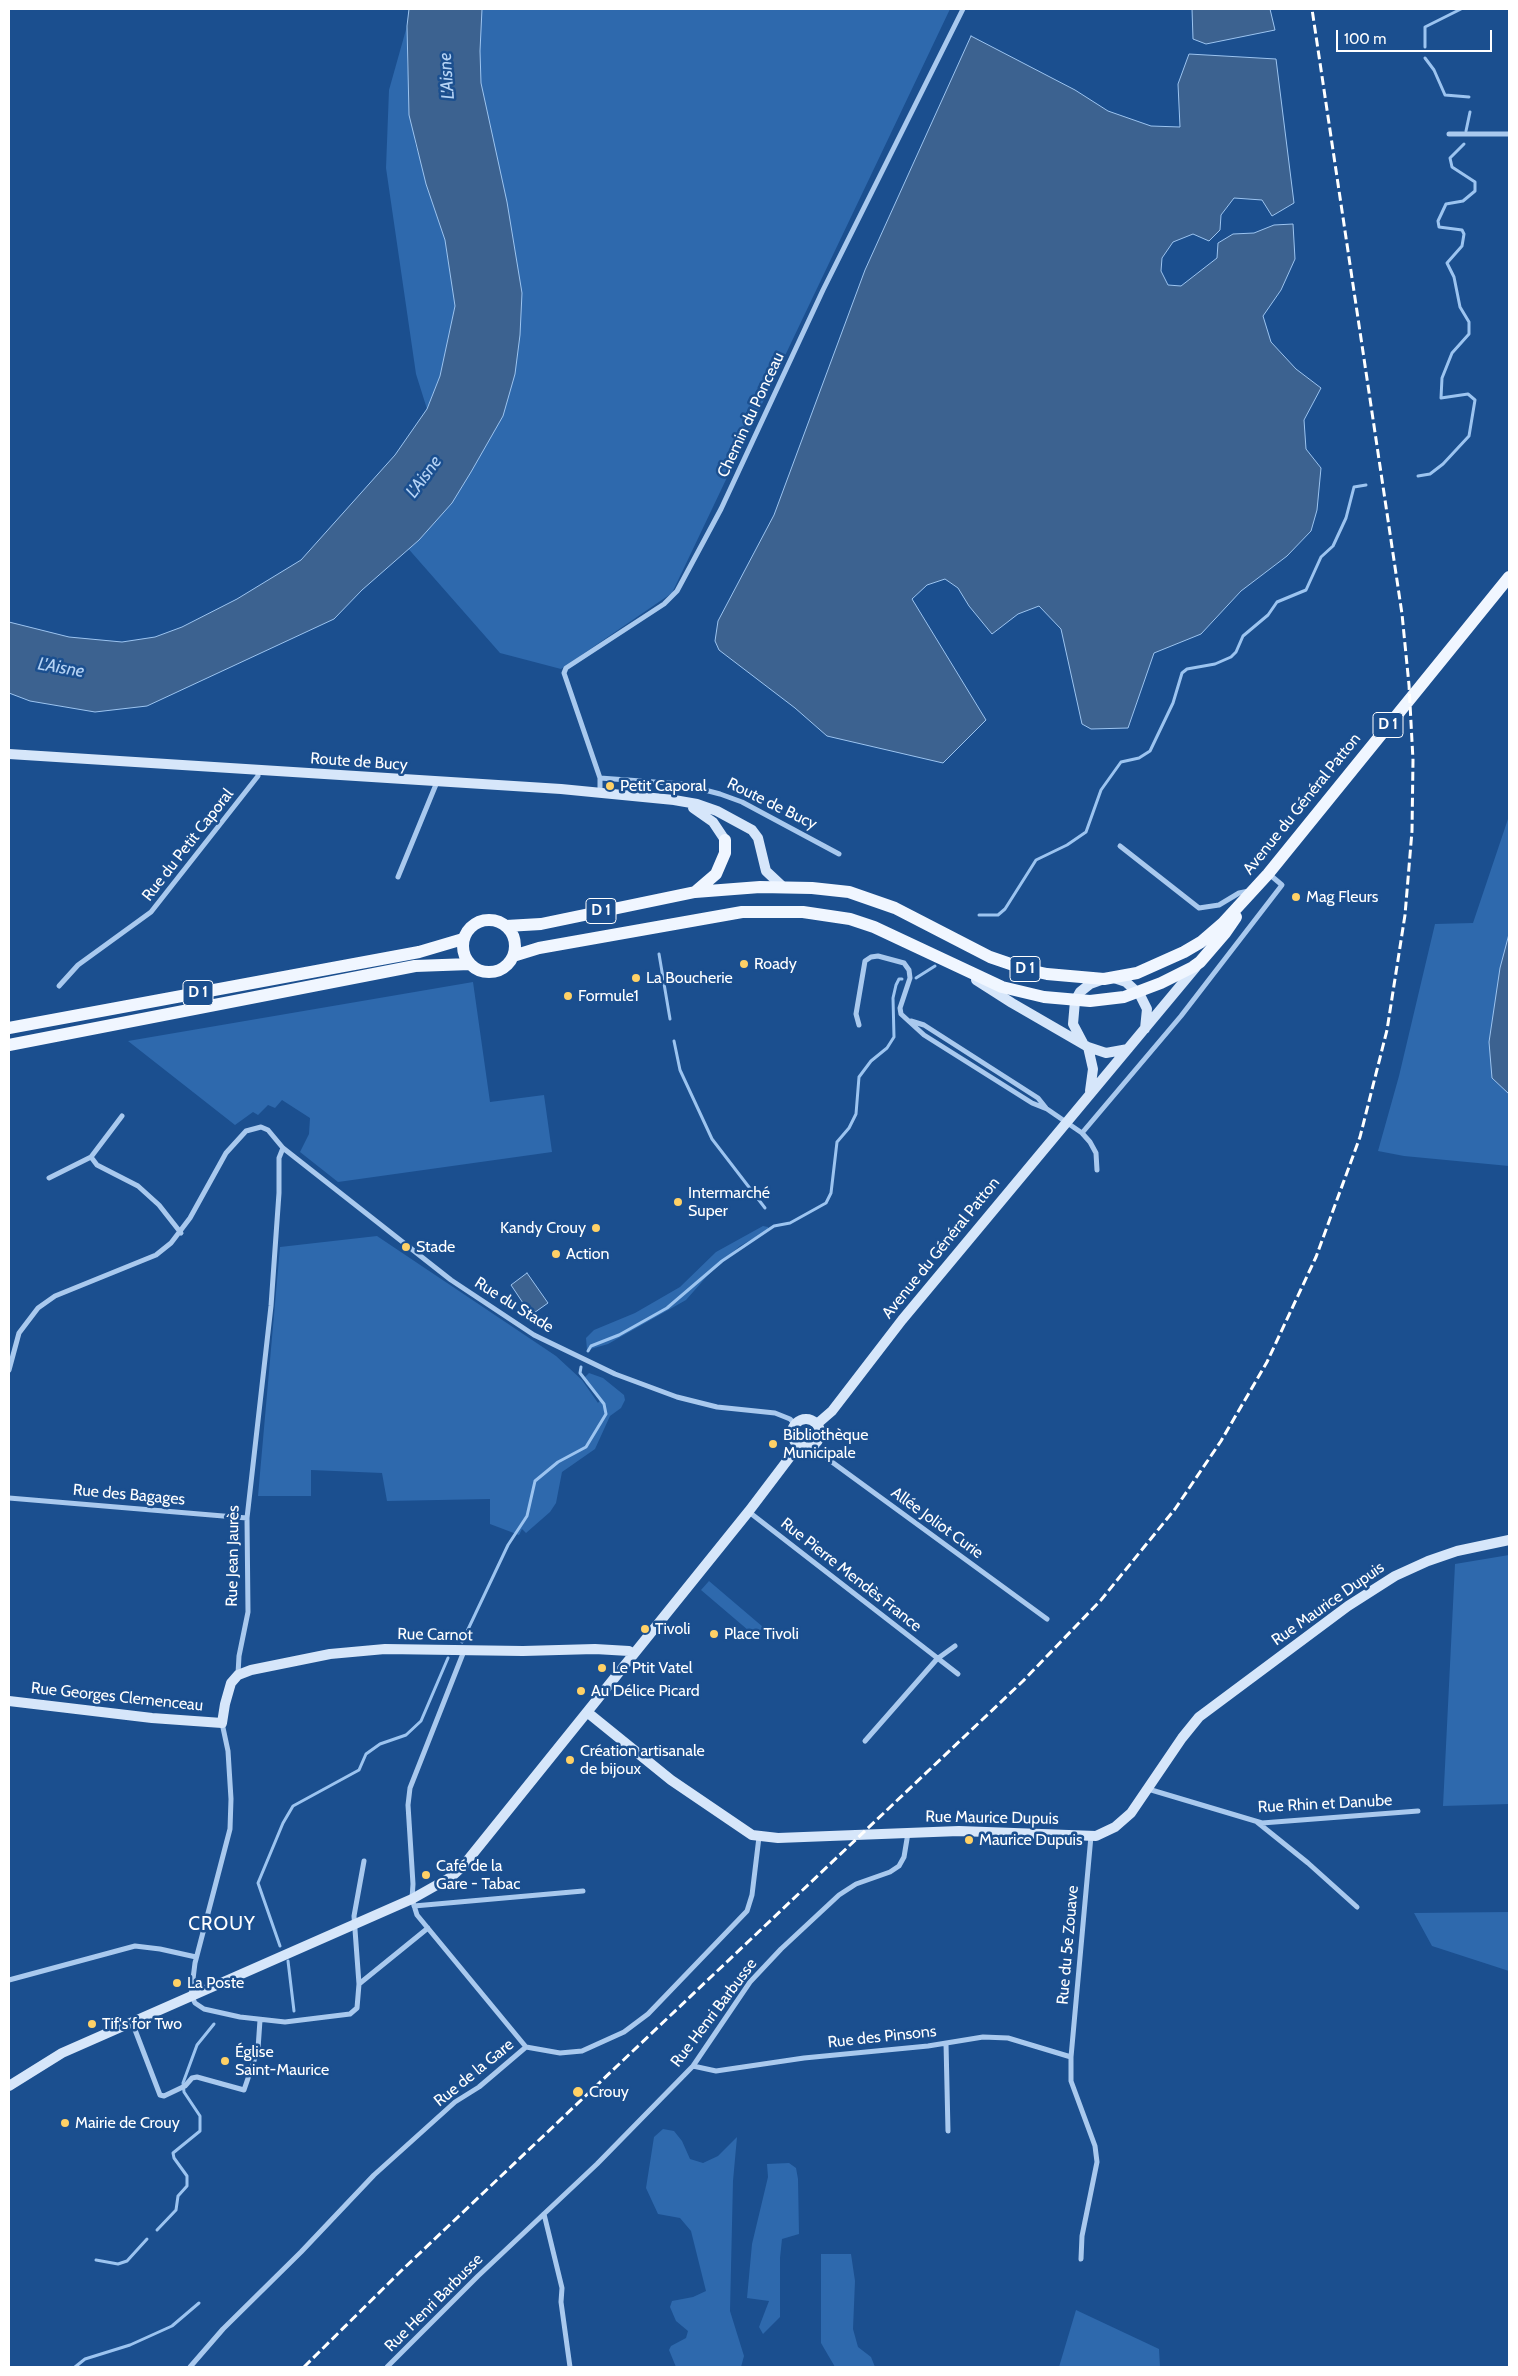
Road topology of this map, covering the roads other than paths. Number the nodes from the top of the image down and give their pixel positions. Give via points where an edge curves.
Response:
1 (963, 9) edge
2 (1449, 134) dead end
3 (1509, 134) edge
4 (1509, 577) edge
5 (9, 754) edge
6 (258, 770) junction
7 (600, 778) junction
8 (437, 782) junction
9 (600, 792) junction
10 (674, 800) junction
11 (725, 840) joint
12 (1120, 846) dead end
13 (839, 854) dead end
14 (1268, 874) junction
15 (398, 877) dead end
16 (782, 886) junction
17 (1254, 890) junction
18 (695, 892) junction
19 (506, 926) junction
20 (463, 939) junction
21 (513, 956) junction
22 (1200, 962) junction
23 (470, 964) junction
24 (961, 969) junction
25 (1109, 979) junction
26 (59, 986) dead end
27 (1138, 992) junction
28 (1075, 1001) junction
29 (911, 1021) junction
30 (859, 1025) dead end
31 (9, 1028) edge
32 (1145, 1030) junction
33 (9, 1045) edge
34 (1086, 1045) junction
35 (1132, 1046) junction
36 (1090, 1092) junction
37 (1047, 1109) junction
38 (122, 1116) dead end
39 (1065, 1122) junction
40 (1082, 1133) junction
41 (283, 1148) junction
42 (91, 1157) junction
43 (1097, 1170) dead end
44 (49, 1178) dead end
45 (180, 1233) junction
46 (9, 1370) edge
47 (795, 1424) junction
48 (817, 1424) junction
49 (799, 1445) junction
50 (814, 1445) junction
51 (9, 1498) edge
52 (748, 1511) junction
53 (247, 1518) junction
54 (1509, 1540) edge
55 (1047, 1619) dead end
56 (955, 1646) dead end
57 (464, 1651) junction
58 (634, 1654) junction
59 (937, 1658) junction
60 (958, 1674) dead end
61 (238, 1675) junction
62 (9, 1701) edge
63 (587, 1712) junction
64 (222, 1723) junction
65 (864, 1740) dead end
66 (1148, 1789) junction
67 (1418, 1811) dead end
68 (1256, 1822) junction
69 (909, 1832) junction
70 (1091, 1836) junction
71 (759, 1837) junction
72 (364, 1861) dead end
73 (583, 1891) dead end
74 (413, 1903) junction
75 (1357, 1907) dead end
76 (354, 1924) junction
77 (428, 1928) junction
78 (196, 1957) junction
79 (9, 1980) edge
80 (359, 1984) junction
81 (191, 1995) junction
82 (260, 2020) junction
83 (132, 2022) junction
84 (946, 2043) junction
85 (526, 2047) junction
86 (1071, 2057) junction
87 (693, 2066) junction
88 (9, 2086) edge
89 (948, 2131) dead end
90 (544, 2214) junction
91 (1081, 2258) dead end
92 (190, 2367) edge
93 (387, 2367) edge
94 (570, 2367) edge

1 - 7 street, Chemin du Ponceau via 823,290 721,509 677,591 664,604 566,668 564,674
2 - 3 street
4 - 14 main road, Avenue du Général Patton / D 1
5 - 6 main road, Route de Bucy
6 - 8 main road, Route de Bucy
6 - 26 street, Rue du Petit Caporal via 258,776 152,912 78,965
7 - 9 street, Chemin du Ponceau
7 - 13 street, Route de Bucy via 682,784 720,794 742,802
8 - 9 main road, Route de Bucy
8 - 15 street
9 - 10 main road, Route de Bucy
10 - 11 main road, Route de Bucy via 704,814
10 - 16 main road, Route de Bucy via 704,806 752,830 758,838 766,870
11 - 18 main road via 725,853 716,874
12 - 17 street via 1199,908 1219,905 1239,893
14 - 17 main road, Avenue du Général Patton / D 1
14 - 40 street via 1282,885 1181,1016
16 - 18 main road, D 1
16 - 25 main road, D 1 via 849,892 895,908 1011,965 1047,974
17 - 22 main road, D 1 via 1226,933
17 - 25 main road, D 1 via 1200,942 1148,969
18 - 19 main road, D 1 via 541,924
19 - 20 main road via 490,920 481,921 467,931
19 - 21 main road via 514,940
20 - 23 main road via 465,957
20 - 31 main road, D 1 via 419,952
21 - 23 main road via 495,972 486,972
21 - 24 main road, D 1 via 622,932 742,912 772,911 828,914 852,919 894,935
22 - 27 main road, D 1
22 - 32 main road, Avenue du Général Patton
23 - 33 main road, D 1 via 415,966
24 - 28 main road, D 1 via 1002,987
24 - 34 main road via 1012,1003
25 - 27 main road via 1126,982
25 - 28 main road via 1090,984
27 - 28 main road, D 1 via 1109,1000
27 - 32 main road via 1147,1009
28 - 34 main road via 1073,1024
29 - 30 street via 901,1014 900,1008 910,978 909,970 904,963 878,956 865,961 856,1014
29 - 37 street via 924,1035 1032,1103
29 - 37 street via 924,1025 1038,1098
32 - 35 main road, Avenue du Général Patton
34 - 35 main road via 1106,1054
34 - 36 main road via 1093,1069
35 - 36 main road, Avenue du Général Patton
36 - 39 main road, Avenue du Général Patton
37 - 39 street
38 - 42 street
39 - 40 street
39 - 48 main road, Avenue du Général Patton via 902,1320 832,1411
40 - 43 street via 1096,1154
41 - 45 street, Rue du Stade via 268,1130 246,1131 226,1153
41 - 47 street, Rue du Stade via 451,1280 534,1335 615,1374 677,1397 717,1407 775,1413
41 - 53 street, Rue Jean Jaurès via 279,1158 271,1306
42 - 44 street
42 - 45 street via 97,1165 138,1186 159,1205
45 - 46 street via 156,1255 55,1296 38,1308 19,1333
47 - 48 main road via 809,1419
47 - 49 main road via 792,1433
48 - 50 main road via 820,1433
49 - 50 main road
49 - 52 main road
50 - 55 street, Allée Joliot Curie via 821,1454
51 - 53 street, Rue des Bagages
52 - 58 main road
52 - 59 street, Rue Pierre Mendès France
53 - 61 street, Rue Jean Jaurès via 248,1612
54 - 66 main road, Rue Maurice Dupuis via 1428,1561 1395,1576 1348,1606 1199,1717
56 - 59 street
57 - 58 main road, Rue Carnot via 612,1649 629,1650
57 - 61 main road, Rue Carnot via 385,1649 330,1654
57 - 74 street via 410,1788 408,1812
58 - 63 main road
59 - 60 street, Rue Pierre Mendès France
59 - 65 street
61 - 64 main road, Rue Jean Jaurès via 231,1683 224,1704
62 - 64 main road, Rue Georges Clemenceau
63 - 71 main road, Rue Maurice Dupuis via 671,1780 741,1830
63 - 74 main road via 463,1866
64 - 78 street, Rue Jean Jaurès via 228,1751 230,1829
66 - 68 street, Rue Rhin et Danube
66 - 70 main road, Rue Maurice Dupuis via 1126,1819 1109,1831
67 - 68 street, Rue Rhin et Danube
68 - 75 street
69 - 70 main road, Rue Maurice Dupuis
69 - 71 main road, Rue Maurice Dupuis
69 - 87 street, Rue Henri Barbusse via 899,1866 848,1889 798,1931 750,1982
70 - 86 street, Rue du 5e Zouave
71 - 85 street, Rue de la Gare via 747,1911 648,2014 624,2032 582,2051 560,2052
72 - 76 street
73 - 74 street
74 - 76 main road
74 - 77 street via 417,1915
76 - 80 street
76 - 81 main road
77 - 80 street
77 - 85 street
78 - 79 street via 135,1946
78 - 81 street, Rue Jean Jaurès
80 - 82 street via 357,2008 350,2014 284,2022
81 - 82 street via 195,2003 204,2009
81 - 83 main road
82 - 83 street via 258,2049 244,2090 197,2077 168,2096 160,2095
83 - 88 main road via 62,2053
84 - 86 street, Rue des Pinsons via 983,2036 1008,2038
84 - 87 street, Rue des Pinsons via 716,2071
84 - 89 street
85 - 92 street, Rue de la Gare via 455,2102 374,2175
86 - 91 street, Rue du 5e Zouave via 1071,2081 1095,2146 1097,2162 1082,2236
87 - 90 street, Rue Henri Barbusse
90 - 93 street, Rue Henri Barbusse
90 - 94 street via 562,2288

